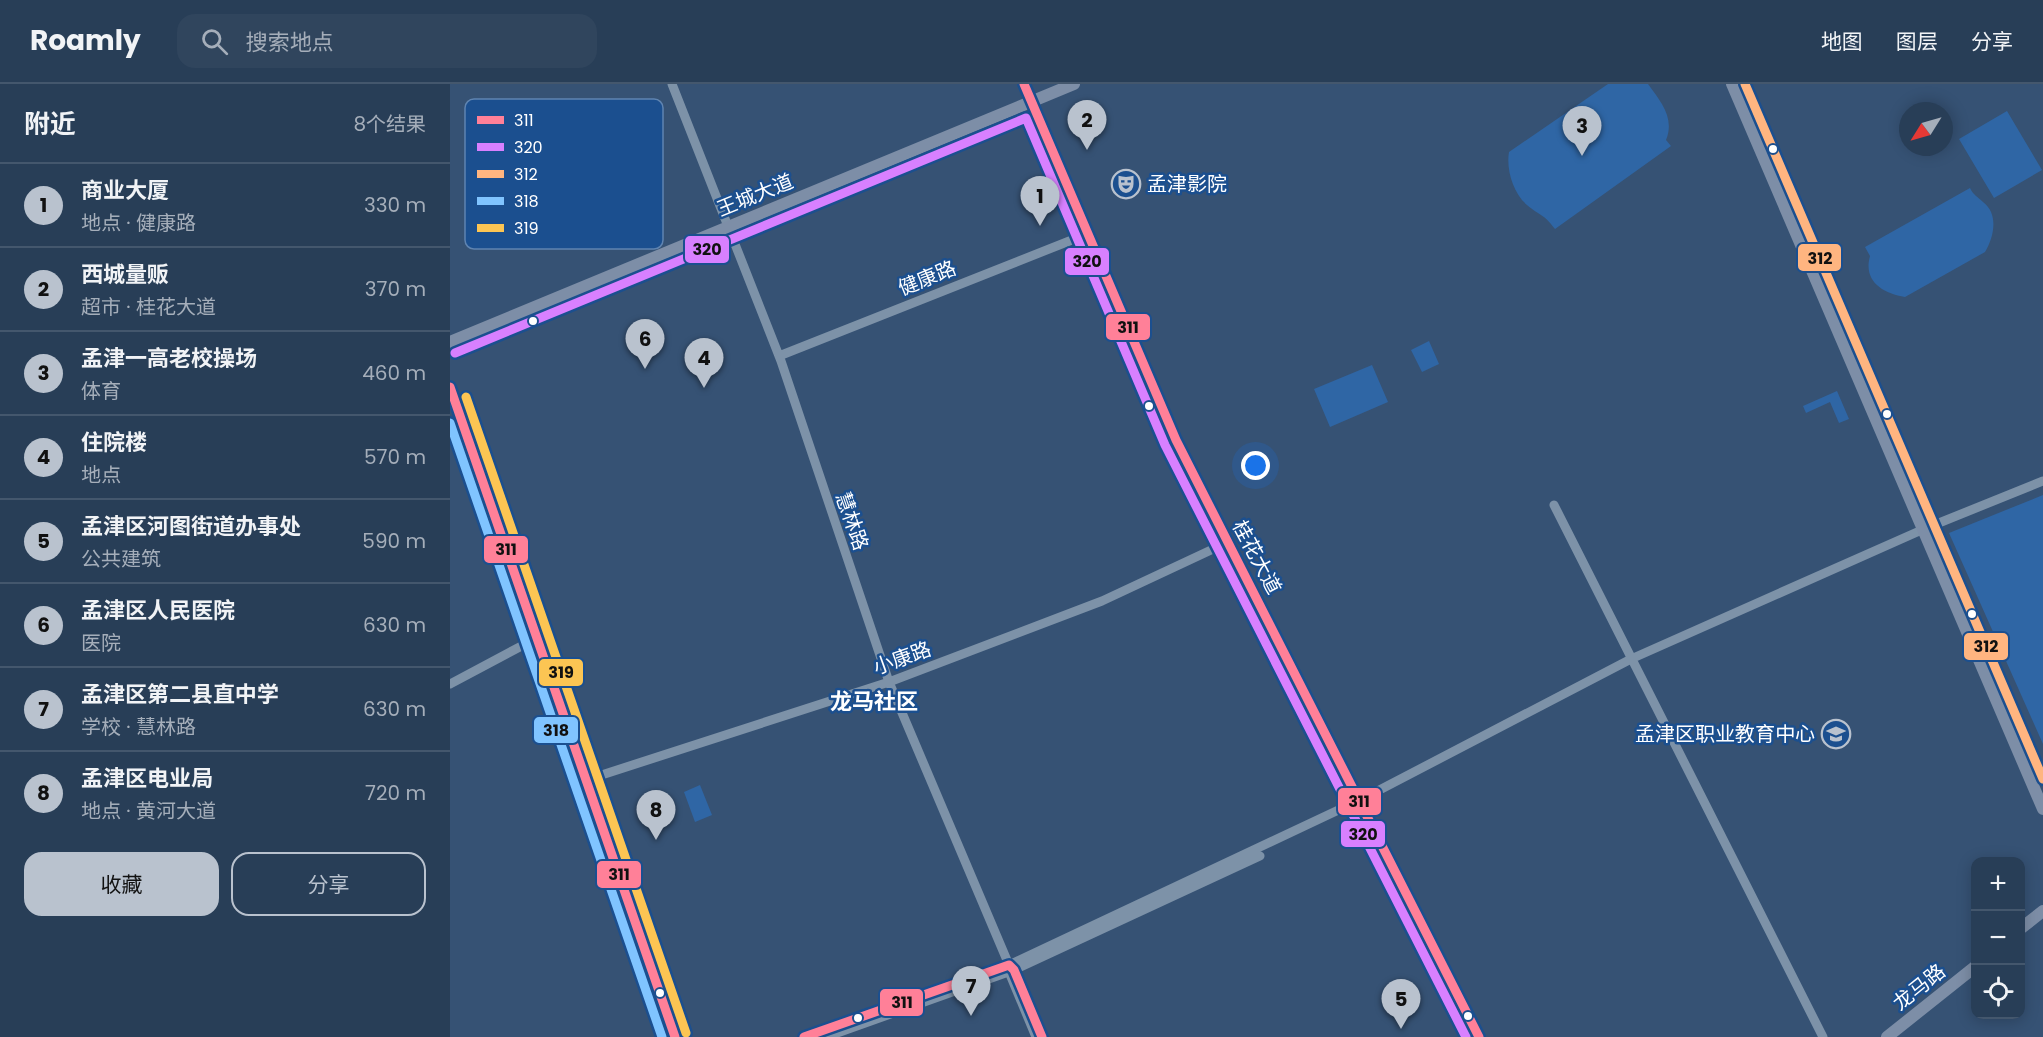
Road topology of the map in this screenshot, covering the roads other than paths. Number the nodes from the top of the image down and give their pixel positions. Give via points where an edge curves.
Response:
1 (672, 84) edge
2 (1024, 84) edge
3 (1063, 84) edge
4 (1074, 84) edge
5 (1732, 84) edge
6 (1743, 84) edge
7 (1034, 96) edge
8 (727, 225) junction
9 (1088, 234) junction
10 (450, 334) edge
11 (450, 342) edge
12 (779, 356) junction
13 (450, 387) edge
14 (450, 408) edge
15 (2043, 481) edge
16 (2043, 487) edge
17 (1554, 505) dead end
18 (1928, 530) junction
19 (1226, 543) junction
20 (531, 641) junction
21 (1633, 661) junction
22 (889, 682) junction
23 (450, 684) edge
24 (580, 782) junction
25 (2043, 794) edge
26 (1364, 801) junction
27 (2043, 809) edge
28 (2043, 911) edge
29 (2043, 920) edge
30 (2025, 925) edge
31 (2025, 934) edge
32 (1011, 969) junction
33 (1971, 970) edge
34 (1971, 978) edge
35 (668, 1037) edge
36 (675, 1037) edge
37 (804, 1037) edge
38 (826, 1037) edge
39 (1036, 1037) edge
40 (1042, 1037) edge
41 (1479, 1037) edge
42 (1487, 1037) edge
43 (1823, 1037) edge
44 (1887, 1037) edge
45 (1896, 1037) edge

1 - 8 street, 慧林路
2 - 7 main road, 桂花大道
3 - 7 main road, 王城大道
4 - 7 main road, 王城大道
5 - 18 main road
6 - 18 main road
7 - 8 main road, 王城大道
7 - 9 main road, 桂花大道
7 - 26 main road, 桂花大道 via 1182,437
8 - 10 main road, 王城大道
8 - 11 main road, 王城大道
8 - 12 street, 慧林路
9 - 12 street, 健康路
9 - 19 main road, 桂花大道 via 1153,390
12 - 22 street, 慧林路
13 - 36 main road
14 - 20 main road
15 - 18 street
16 - 18 street
17 - 21 street
18 - 21 street
18 - 25 main road
18 - 27 main road
19 - 22 street, 小康路 via 1102,601
19 - 26 main road, 桂花大道
20 - 23 street
20 - 24 main road
21 - 26 street
21 - 43 street
22 - 24 street, 小康路
22 - 32 street, 慧林路
24 - 35 main road
26 - 32 street
26 - 41 main road, 桂花大道
26 - 42 main road, 桂花大道
28 - 30 main road
29 - 31 main road
32 - 37 street
32 - 38 street
32 - 39 street, 慧林路
32 - 40 street, 慧林路
33 - 44 main road, 龙马路
34 - 45 main road, 龙马路

